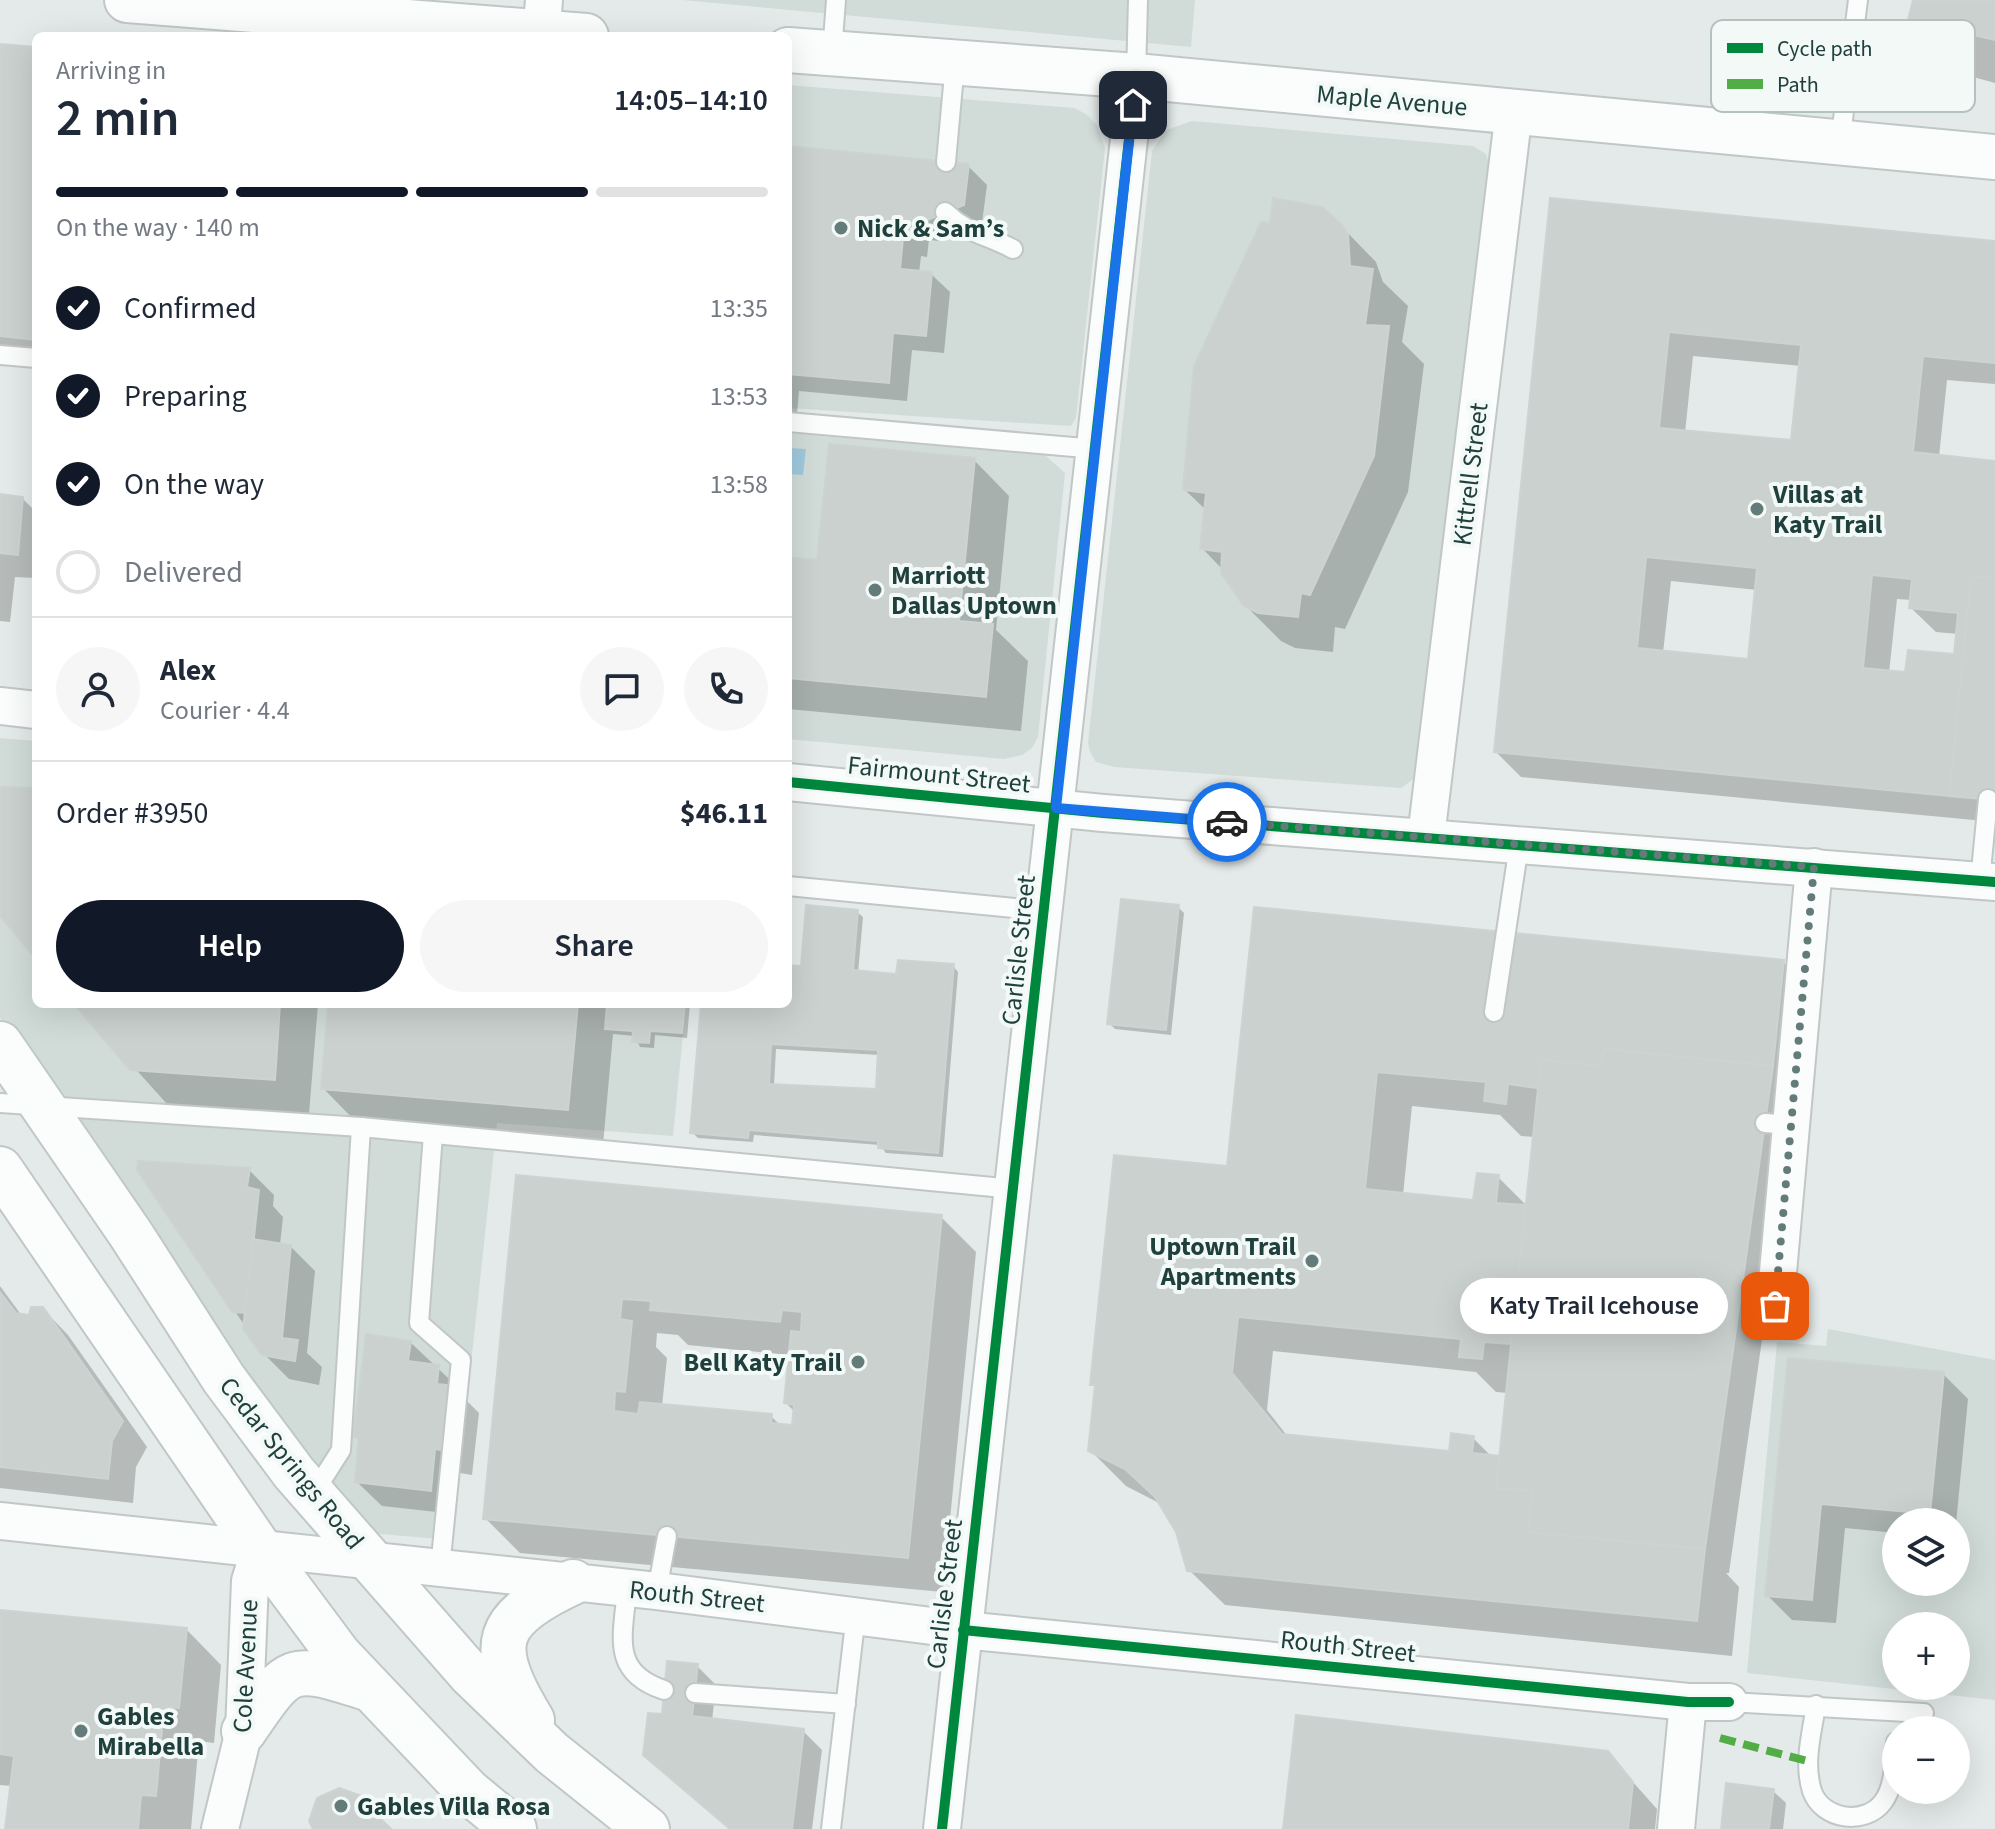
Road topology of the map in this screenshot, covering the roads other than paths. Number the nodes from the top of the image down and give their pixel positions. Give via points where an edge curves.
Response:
1 (127, 0) edge
2 (836, 0) edge
3 (1138, 0) edge
4 (1858, 0) edge
5 (1855, 20) edge
6 (542, 23) edge
7 (572, 32) edge
8 (792, 50) edge
9 (832, 53) junction
10 (955, 63) junction
11 (1136, 76) junction
12 (1514, 111) junction
13 (1844, 112) edge
14 (1840, 143) junction
15 (1995, 157) edge
16 (946, 162) dead end
17 (945, 212) dead end
18 (1013, 249) dead end
19 (0, 355) edge
20 (32, 358) edge
21 (792, 422) edge
22 (1096, 449) junction
23 (0, 706) edge
24 (32, 710) edge
25 (792, 782) edge
26 (1988, 799) dead end
27 (1056, 808) junction
28 (1426, 837) junction
29 (1519, 845) junction
30 (1814, 867) junction
31 (1988, 881) edge
32 (792, 886) edge
33 (1045, 911) junction
34 (1494, 1012) dead end
35 (0, 1044) edge
36 (0, 1103) edge
37 (46, 1108) junction
38 (361, 1127) junction
39 (433, 1134) junction
40 (0, 1169) edge
41 (1014, 1189) junction
42 (1775, 1306) dead end
43 (313, 1494) junction
44 (0, 1521) edge
45 (667, 1536) dead end
46 (260, 1549) junction
47 (370, 1560) junction
48 (440, 1568) junction
49 (573, 1582) junction
50 (642, 1590) junction
51 (856, 1614) junction
52 (963, 1630) junction
53 (367, 1688) junction
54 (664, 1690) dead end
55 (695, 1693) dead end
56 (1688, 1702) junction
57 (1729, 1702) joint
58 (846, 1704) junction
59 (1816, 1705) junction
60 (1924, 1713) dead end
61 (1914, 1716) edge
62 (1882, 1718) edge
63 (244, 1731) junction
64 (552, 1753) junction
65 (1882, 1803) edge
66 (1872, 1822) edge
67 (220, 1829) edge
68 (514, 1829) edge
69 (647, 1829) edge
70 (831, 1829) edge
71 (942, 1829) edge
72 (1676, 1829) edge

1 - 6 main road
2 - 9 lane
3 - 11 lane
4 - 5 lane
6 - 7 main road
8 - 9 main road, Maple Avenue
9 - 10 main road, Maple Avenue
10 - 11 main road, Maple Avenue
10 - 16 lane
11 - 12 main road, Maple Avenue
11 - 22 street, Carlisle Street
12 - 14 main road, Maple Avenue
12 - 28 street, Kittrell Street
13 - 14 lane
14 - 15 main road, Maple Avenue
17 - 18 lane via 977,236
19 - 20 lane
21 - 22 lane
22 - 27 street, Carlisle Street
23 - 24 street
25 - 27 street, Fairmount Street
26 - 31 lane
27 - 28 street, Fairmount Street
27 - 33 street, Carlisle Street
28 - 29 street, Fairmount Street
29 - 30 street, Fairmount Street
29 - 34 lane
30 - 31 street, Fairmount Street
30 - 42 street via 1778,1124
32 - 33 lane
33 - 41 street, Carlisle Street
35 - 37 main road, Cedar Springs Road
36 - 37 lane
37 - 38 lane
37 - 43 main road, Cedar Springs Road via 224,1379
38 - 39 lane
38 - 43 lane via 341,1450
39 - 41 lane
39 - 48 lane via 419,1323 461,1360
40 - 46 main road
41 - 52 street, Carlisle Street
43 - 47 main road, Cedar Springs Road
44 - 46 street, Routh Street
45 - 50 lane
46 - 47 street, Routh Street
46 - 53 main road
46 - 63 street, Cole Avenue via 250,1581
47 - 48 street, Routh Street
47 - 64 main road, Cedar Springs Road via 471,1675
48 - 49 street, Routh Street
49 - 50 street, Routh Street
49 - 64 main road via 517,1613 502,1652 515,1693
50 - 51 street, Routh Street
50 - 54 lane via 622,1649 643,1683
51 - 52 street, Routh Street
51 - 58 lane
52 - 56 street, Routh Street
52 - 71 street, Carlisle Street
53 - 63 main road via 309,1670 298,1672 276,1687
53 - 68 main road via 468,1791
55 - 58 lane
56 - 57 street, Routh Street
56 - 72 street
57 - 59 lane
58 - 70 lane
59 - 62 lane
59 - 66 lane via 1807,1761 1813,1793 1826,1810
60 - 61 lane
63 - 67 street, Cole Avenue
64 - 69 main road, Cedar Springs Road
65 - 66 lane

